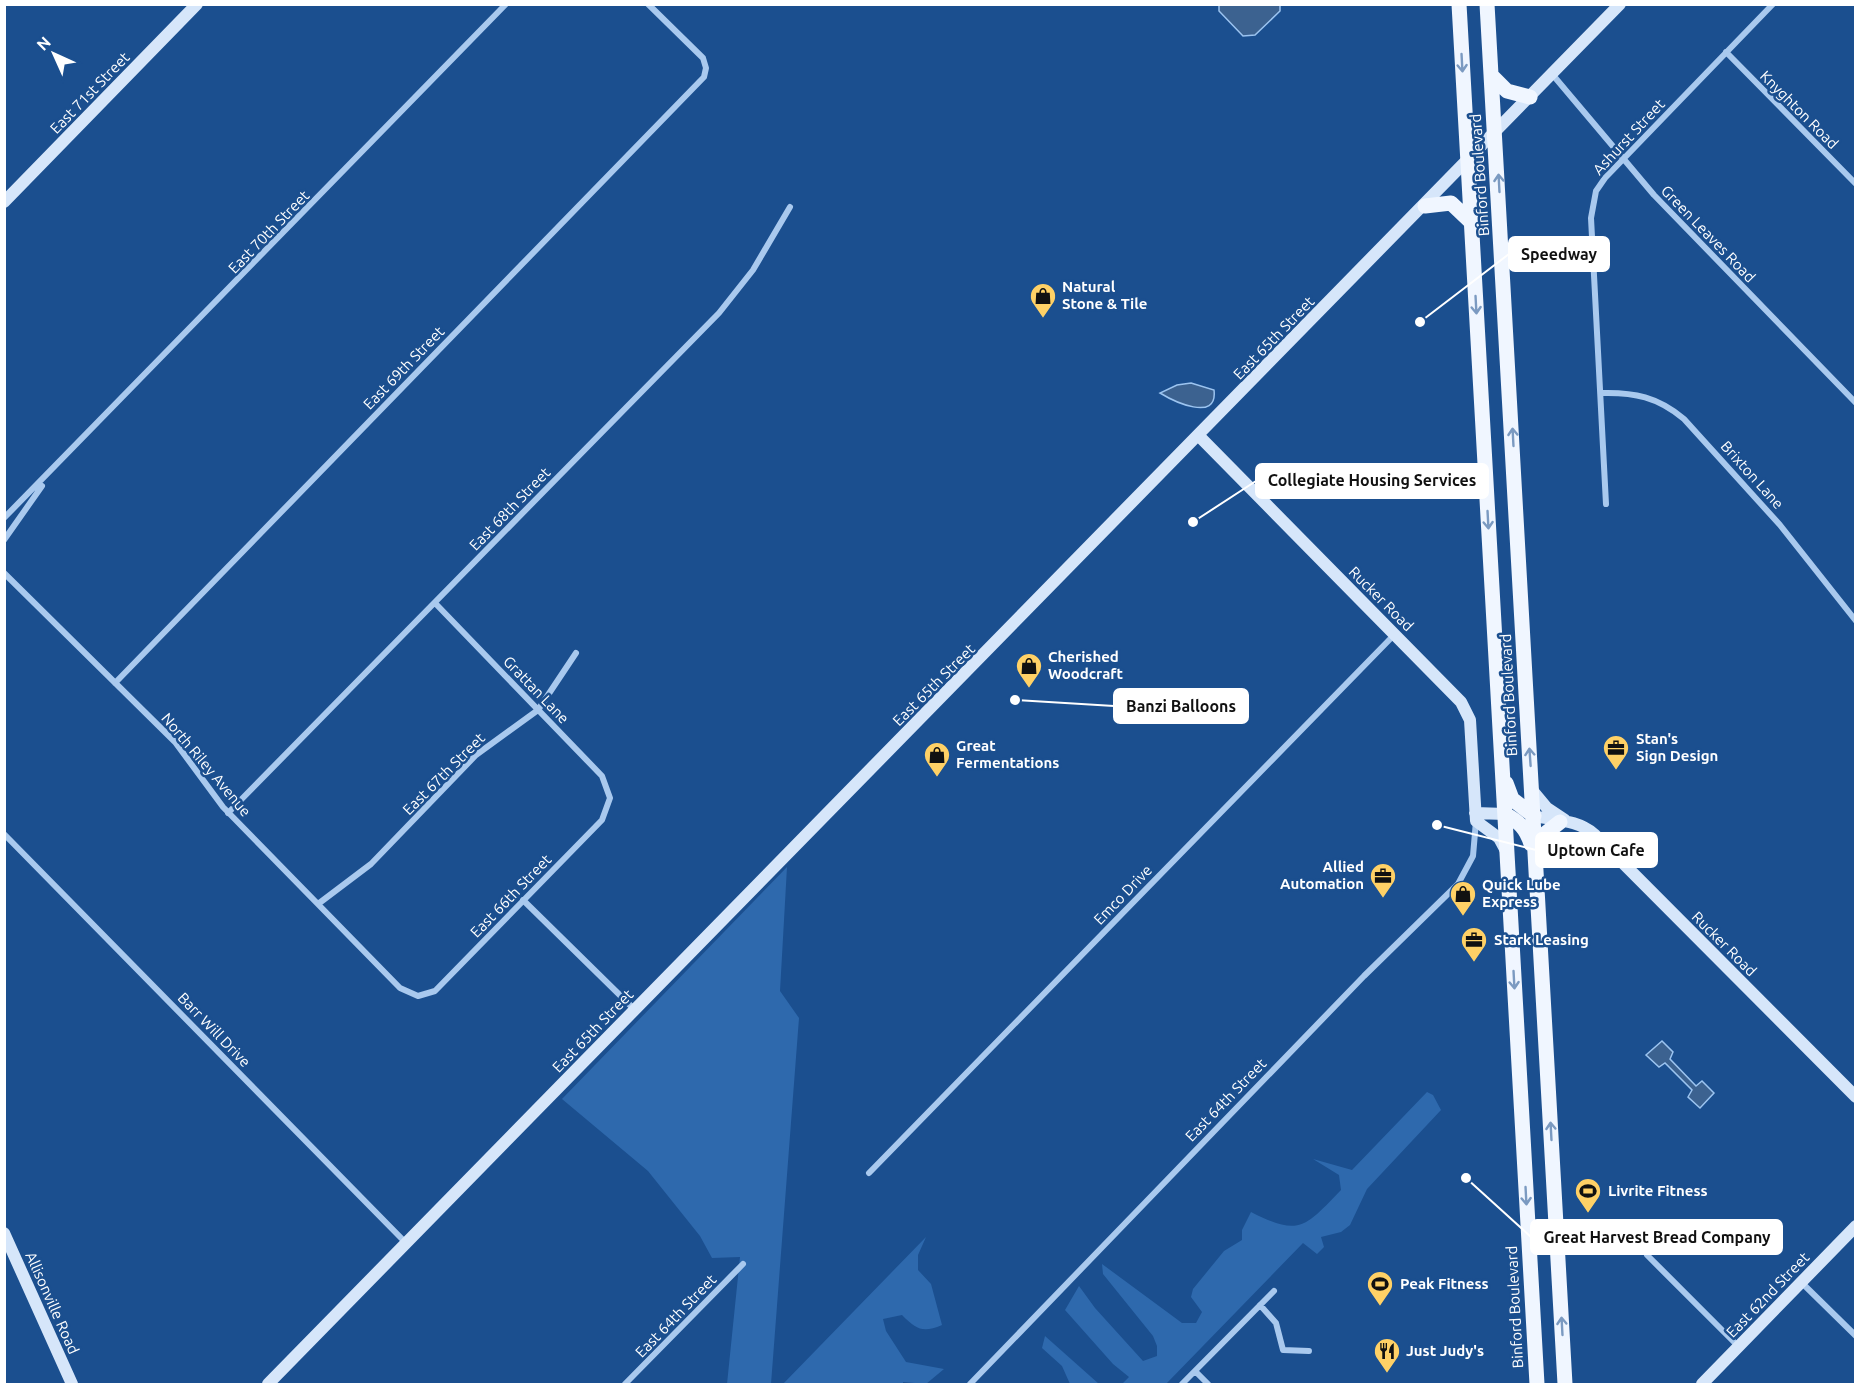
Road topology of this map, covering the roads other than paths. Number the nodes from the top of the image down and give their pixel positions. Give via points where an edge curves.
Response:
1 (197, 4) edge
2 (506, 4) edge
3 (648, 4) edge
4 (1459, 4) edge
5 (1487, 4) edge
6 (1620, 4) edge
7 (1773, 4) edge
8 (1726, 52) junction
9 (1552, 74) junction
10 (1491, 75) junction
11 (1530, 97) junction
12 (1495, 133) junction
13 (1622, 159) junction
14 (1468, 162) junction
15 (1856, 184) edge
16 (4, 202) edge
17 (1425, 206) junction
18 (790, 207) dead end
19 (1471, 222) junction
20 (1601, 393) junction
21 (1856, 403) edge
22 (1199, 436) junction
23 (49, 475) junction
24 (1606, 504) dead end
25 (4, 518) edge
26 (4, 540) edge
27 (4, 573) edge
28 (435, 603) junction
29 (1856, 621) edge
30 (1395, 634) junction
31 (576, 653) dead end
32 (115, 683) junction
33 (538, 710) junction
34 (1503, 778) junction
35 (1532, 790) junction
36 (610, 798) joint
37 (228, 813) junction
38 (1505, 814) junction
39 (1534, 816) junction
40 (1475, 817) junction
41 (1563, 821) junction
42 (4, 834) edge
43 (1507, 852) junction
44 (1536, 856) junction
45 (523, 900) junction
46 (318, 904) junction
47 (416, 996) joint
48 (635, 1010) junction
49 (1856, 1097) edge
50 (869, 1173) dead end
51 (1856, 1226) edge
52 (4, 1233) edge
53 (406, 1243) junction
54 (1647, 1255) dead end
55 (743, 1264) dead end
56 (1802, 1283) junction
57 (1274, 1291) dead end
58 (1260, 1305) junction
59 (1856, 1335) edge
60 (1738, 1347) junction
61 (1309, 1351) dead end
62 (1195, 1371) junction
63 (72, 1384) edge
64 (268, 1384) edge
65 (625, 1384) edge
66 (970, 1384) edge
67 (1182, 1384) edge
68 (1208, 1384) edge
69 (1537, 1384) edge
70 (1565, 1384) edge
71 (1701, 1384) edge

1 - 16 street, East 71st Street
2 - 23 street, East 70th Street
3 - 32 street, East 69th Street via 703,58 704,77
4 -> 14 main road, Binford Boulevard
5 - 10 main road, Binford Boulevard
6 - 9 street, East 65th Street
7 - 8 street, Ashurst Street
8 - 13 street, Ashurst Street
8 - 15 street, Knyghton Road
9 - 11 street, East 65th Street
9 - 13 street, Green Leaves Road
10 - 11 main road via 1507,91
10 - 12 main road, Binford Boulevard
11 - 12 street, East 65th Street
12 - 14 street, East 65th Street
35 -> 12 main road, Binford Boulevard
13 - 20 street, Ashurst Street via 1598,188 1591,214
13 - 21 street, Green Leaves Road
14 - 17 street, East 65th Street
14 - 19 main road, Binford Boulevard
17 - 19 main road via 1452,203
17 - 22 street, East 65th Street
18 - 28 street, East 68th Street via 753,270 719,312
19 -> 34 main road, Binford Boulevard
20 - 24 street, Ashurst Street
20 - 29 street, Brixton Lane via 1643,395 1668,406 1684,419 1780,525
22 - 30 street, Rucker Road
22 - 48 street, East 65th Street
23 - 25 street, East 70th Street
23 - 26 street, East 70th Street
27 - 32 street, North Riley Avenue
28 - 33 street, Grattan Lane
28 - 37 street, East 68th Street
30 - 40 street, Rucker Road via 1467,711 1472,732
30 - 50 street, Emco Drive
31 - 33 street, East 67th Street
32 - 37 street, North Riley Avenue via 175,742
33 - 36 street, Grattan Lane via 602,776
33 - 46 street, East 67th Street via 476,755 371,864
34 - 38 main road, Binford Boulevard
34 - 39 main road via 1512,799
35 - 39 main road, Binford Boulevard
35 - 41 street, Rucker Road
36 - 45 street, East 66th Street via 602,820
37 - 46 street, North Riley Avenue
38 - 40 street
38 - 43 main road, Binford Boulevard
38 - 44 main road via 1527,831
39 - 41 street, Rucker Road
39 - 44 main road, Binford Boulevard
40 - 43 street via 1499,838
40 - 66 street, East 64th Street via 1473,856 1458,884 1364,976
41 - 44 main road via 1546,833
41 - 49 street, Rucker Road via 1579,824 1600,839
42 - 53 street, Barr Will Drive
43 -> 69 main road, Binford Boulevard
70 -> 44 main road, Binford Boulevard
45 - 47 street, East 66th Street via 435,991
45 - 48 street
46 - 47 street, North Riley Avenue via 400,988
48 - 53 street, East 65th Street
51 - 56 street, East 62nd Street
52 - 63 street, Allisonville Road
53 - 64 street, East 65th Street
54 - 60 street
55 - 65 street, East 64th Street
56 - 59 street
56 - 60 street, East 62nd Street
57 - 58 street
58 - 61 street via 1276,1323 1283,1350
58 - 62 street
60 - 71 street, East 62nd Street
62 - 67 street
62 - 68 street

